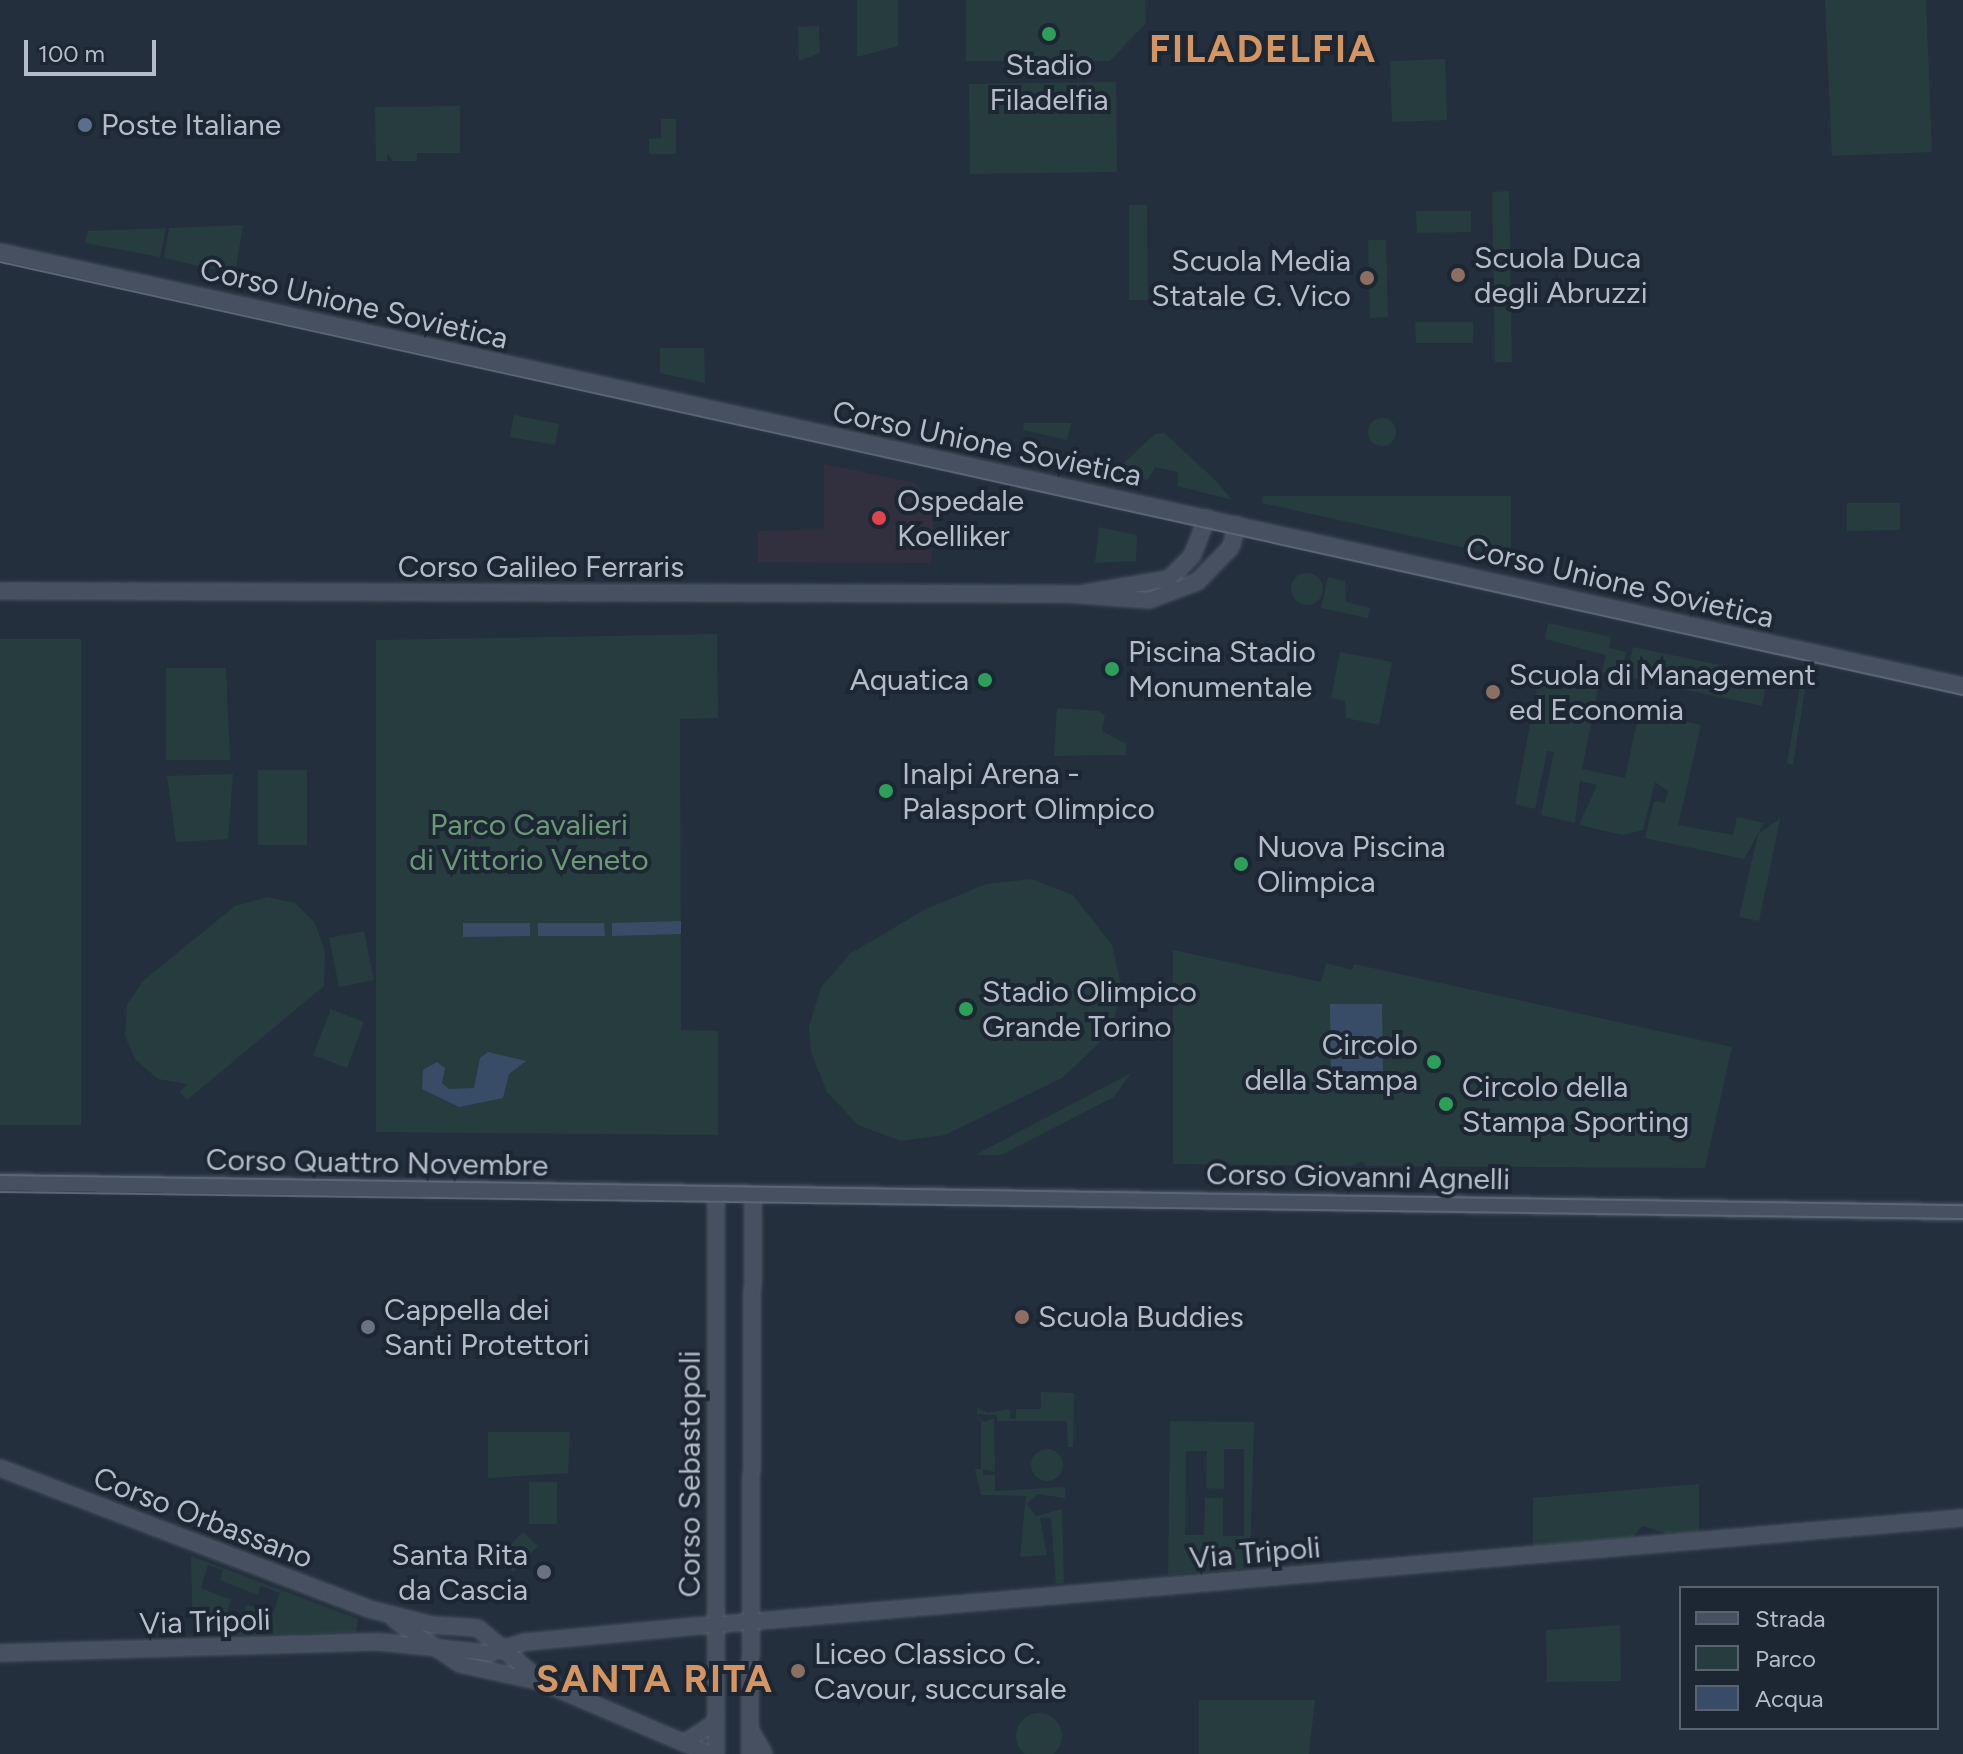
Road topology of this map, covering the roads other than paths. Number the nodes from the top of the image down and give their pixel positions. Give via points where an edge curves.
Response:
1 (0, 252) edge
2 (1207, 518) junction
3 (1237, 525) junction
4 (0, 591) edge
5 (1081, 594) junction
6 (1963, 686) edge
7 (0, 1182) edge
8 (716, 1194) junction
9 (753, 1194) junction
10 (1963, 1212) edge
11 (0, 1468) edge
12 (1963, 1518) edge
13 (388, 1616) junction
14 (751, 1622) junction
15 (716, 1625) junction
16 (434, 1638) junction
17 (507, 1649) junction
18 (0, 1653) edge
19 (542, 1682) junction
20 (716, 1722) junction
21 (750, 1729) junction
22 (687, 1749) edge
23 (710, 1754) edge
24 (716, 1754) edge
25 (750, 1754) edge
26 (764, 1754) edge

1 - 2 main road, Corso Unione Sovietica
2 - 3 main road, Corso Unione Sovietica
2 - 5 main road via 1187,563 1169,579
3 - 5 main road via 1231,547 1182,592 1149,600
3 - 6 main road, Corso Unione Sovietica
4 - 5 main road, Corso Galileo Ferraris
7 - 8 main road, Corso Quattro Novembre
8 - 9 main road, Corso Quattro Novembre
8 - 15 main road, Corso Sebastopoli
9 - 10 main road, Corso Giovanni Agnelli
9 - 14 main road, Corso Sebastopoli
11 - 13 main road, Corso Orbassano
12 - 14 main road, Via Tripoli
13 - 16 main road
13 - 16 main road
14 - 15 main road, Via Tripoli
14 - 21 main road, Corso Sebastopoli
15 - 17 main road, Via Tripoli
15 - 20 main road, Corso Sebastopoli
16 - 17 main road, Via Tripoli
16 - 17 main road via 478,1628
16 - 18 main road, Via Tripoli
16 - 19 main road via 464,1666
17 - 19 main road
19 - 22 main road
20 - 22 main road
20 - 24 main road, Corso Sebastopoli
21 - 25 main road, Corso Sebastopoli
21 - 26 main road
22 - 23 main road

